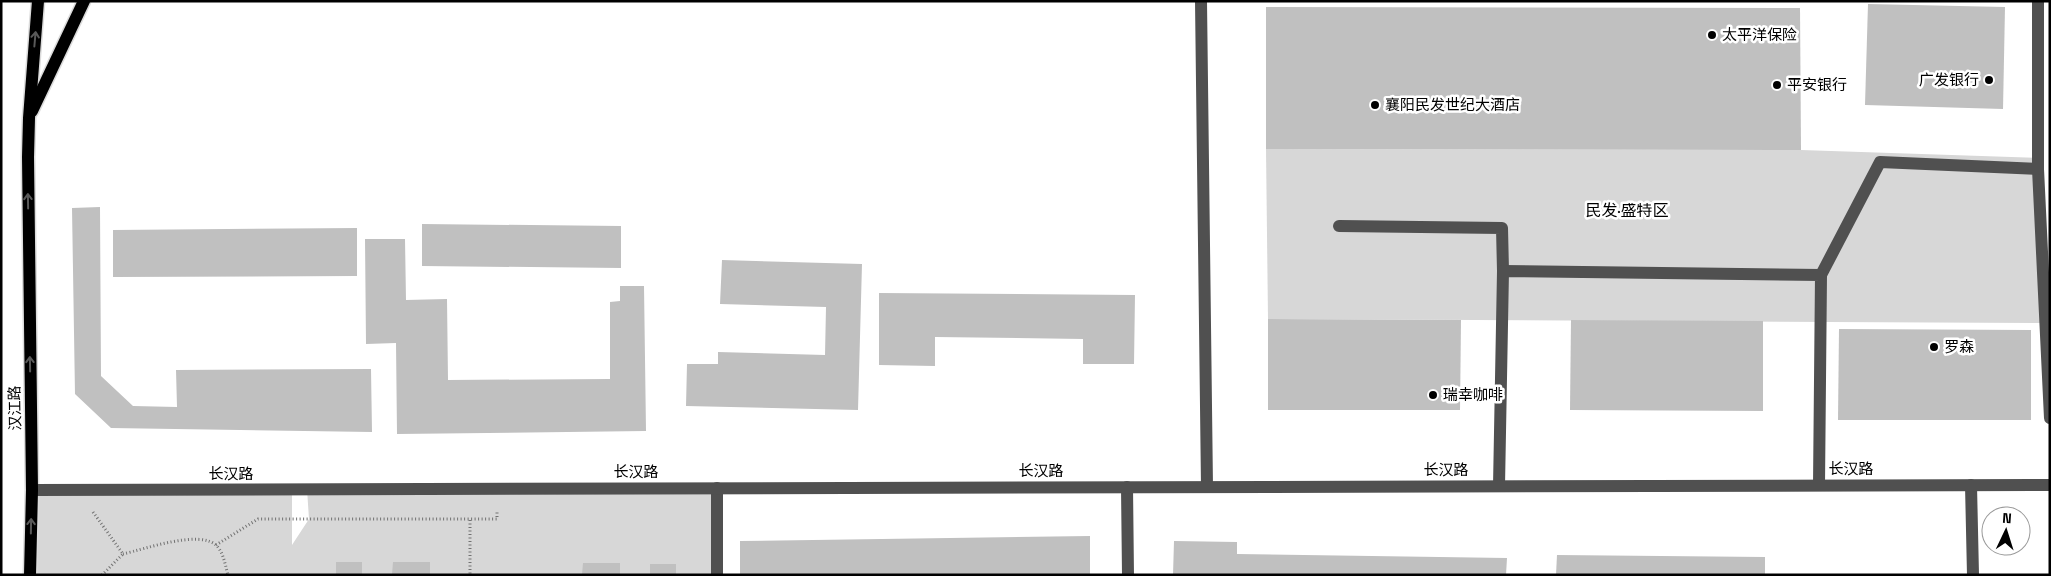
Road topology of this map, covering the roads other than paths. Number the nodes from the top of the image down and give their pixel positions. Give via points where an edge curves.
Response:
1 (38, 1) edge
2 (84, 1) edge
3 (1201, 1) edge
4 (2038, 1) edge
5 (29, 118) junction
6 (2038, 169) junction
7 (1339, 226) dead end
8 (1503, 271) junction
9 (1822, 275) junction
10 (2050, 418) edge
11 (1819, 485) junction
12 (1971, 485) junction
13 (2050, 485) edge
14 (1499, 486) junction
15 (1127, 487) junction
16 (1206, 487) junction
17 (717, 488) junction
18 (32, 490) junction
19 (30, 575) edge
20 (717, 575) edge
21 (1128, 575) edge
22 (1974, 575) edge

5 -> 1 main road, 汉江路
2 - 5 main road
3 - 16 street
4 - 6 street
18 -> 5 main road, 汉江路
6 - 9 street via 1880,162
6 - 10 street
7 - 8 street via 1502,228
8 - 9 street
8 - 14 street
9 - 11 street
11 - 12 street, 长汉路
11 - 14 street, 长汉路
12 - 13 street, 长汉路
12 - 22 street
14 - 16 street, 长汉路
15 - 16 street, 长汉路
15 - 17 street, 长汉路
15 - 21 street
17 - 18 street, 长汉路
17 - 20 street
19 -> 18 main road, 汉江路

